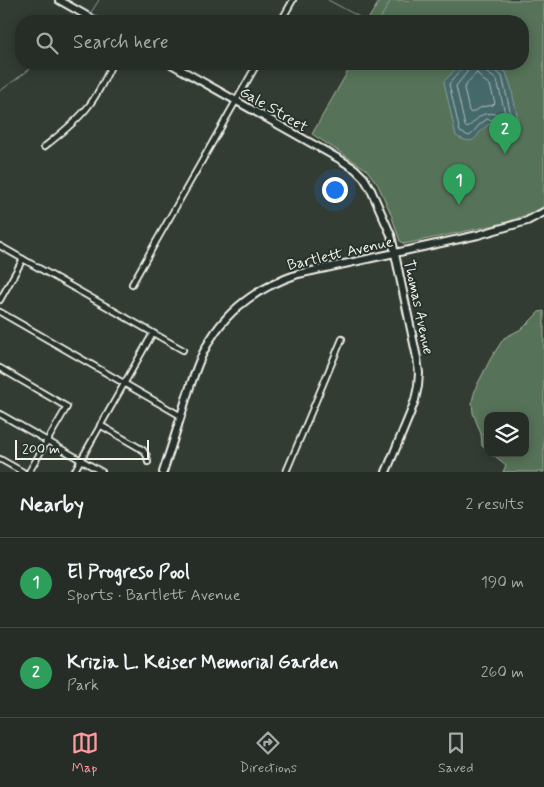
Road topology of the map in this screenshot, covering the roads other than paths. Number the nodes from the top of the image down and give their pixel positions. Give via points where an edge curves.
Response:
1 (59, 0) edge
2 (293, 0) edge
3 (85, 15) edge
4 (284, 15) edge
5 (109, 70) edge
6 (182, 70) edge
7 (254, 70) edge
8 (236, 101) junction
9 (314, 146) joint
10 (44, 148) dead end
11 (544, 212) edge
12 (0, 246) edge
13 (395, 254) junction
14 (23, 260) junction
15 (132, 284) dead end
16 (0, 300) edge
17 (0, 312) edge
18 (153, 334) junction
19 (342, 339) dead end
20 (183, 350) dead end
21 (0, 368) edge
22 (124, 384) junction
23 (0, 414) edge
24 (181, 416) junction
25 (100, 425) junction
26 (47, 441) junction
27 (0, 459) edge
28 (81, 460) junction
29 (148, 462) dead end
30 (22, 472) edge
31 (28, 472) edge
32 (74, 472) edge
33 (102, 472) edge
34 (163, 472) edge
35 (286, 472) edge
36 (386, 472) edge

1 - 3 street
2 - 4 street
5 - 10 street via 88,107
6 - 8 street, Gale Street
7 - 8 street
8 - 9 street, Gale Street
8 - 15 street
9 - 13 street, Thomas Avenue via 364,178 391,235
11 - 13 street, Bartlett Avenue via 526,221 478,235
12 - 14 street
13 - 24 street, Bartlett Avenue via 290,276 238,305 206,347
13 - 36 street, Thomas Avenue via 415,343 418,386
14 - 16 street
14 - 18 street
17 - 22 street
18 - 20 street
18 - 22 street
19 - 35 street
21 - 26 street via 66,407
22 - 24 street
22 - 25 street
23 - 26 street
24 - 34 street, Bartlett Avenue
25 - 28 street
25 - 29 street via 143,450
26 - 28 street
26 - 31 street
27 - 30 street
28 - 32 street
28 - 33 street

